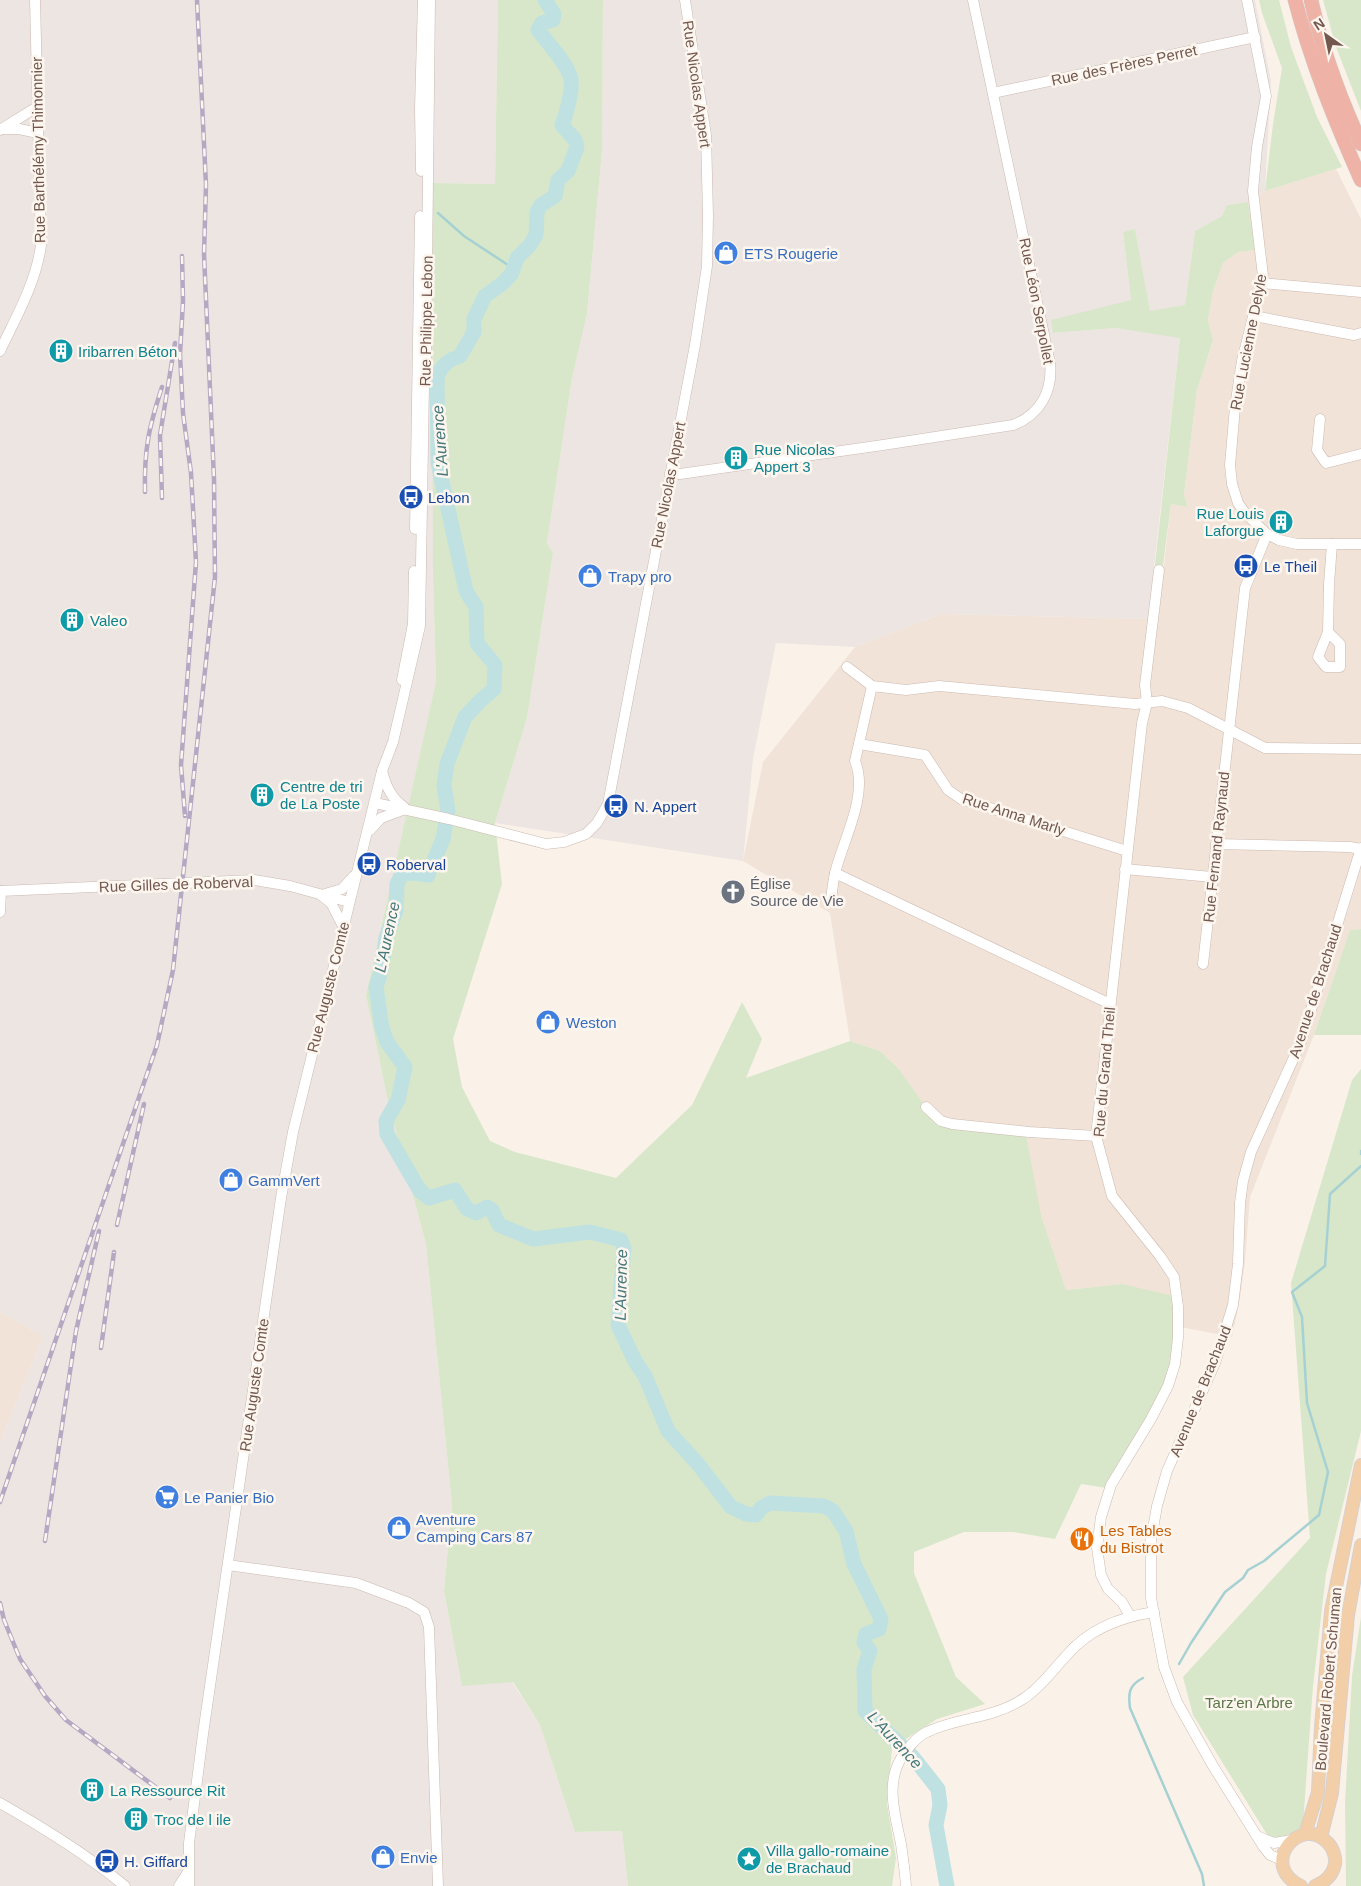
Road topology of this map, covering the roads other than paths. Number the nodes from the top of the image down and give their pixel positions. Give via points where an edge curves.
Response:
1 (35, 0) edge
2 (423, 0) edge
3 (430, 0) edge
4 (685, 0) edge
5 (973, 0) edge
6 (1247, 0) edge
7 (1295, 0) edge
8 (1310, 0) edge
9 (1255, 37) junction
10 (993, 93) junction
11 (37, 107) junction
12 (1, 129) edge
13 (38, 133) junction
14 (1361, 144) edge
15 (1361, 180) edge
16 (1261, 283) junction
17 (1361, 292) edge
18 (1254, 316) junction
19 (1361, 333) edge
20 (0, 351) edge
21 (1320, 419) dead end
22 (1361, 454) edge
23 (670, 473) junction
24 (1267, 534) junction
25 (1332, 544) junction
26 (1361, 544) edge
27 (1159, 570) dead end
28 (1328, 632) dead end
29 (847, 666) dead end
30 (872, 686) junction
31 (1148, 703) junction
32 (1228, 729) junction
33 (859, 744) junction
34 (1361, 749) edge
35 (387, 757) junction
36 (382, 771) junction
37 (375, 802) junction
38 (407, 809) junction
39 (367, 835) junction
40 (1216, 844) junction
41 (1361, 848) edge
42 (1127, 851) junction
43 (1125, 869) junction
44 (835, 873) junction
45 (356, 874) junction
46 (1212, 877) junction
47 (1, 891) edge
48 (321, 894) junction
49 (831, 900) dead end
50 (349, 902) junction
51 (0, 912) edge
52 (344, 928) junction
53 (1203, 964) dead end
54 (1110, 1004) junction
55 (926, 1107) dead end
56 (1096, 1136) junction
57 (1361, 1465) edge
58 (1361, 1545) edge
59 (228, 1565) junction
60 (1154, 1612) junction
61 (1130, 1616) junction
62 (0, 1803) edge
63 (1305, 1834) junction
64 (1259, 1837) junction
65 (1321, 1837) junction
66 (1292, 1840) junction
67 (1282, 1860) junction
68 (188, 1872) junction
69 (1320, 1885) edge
70 (125, 1886) edge
71 (179, 1886) edge
72 (189, 1886) edge
73 (438, 1886) edge
74 (906, 1886) edge
75 (1301, 1886) edge

1 - 11 street, Rue Barthélémy Thimonnier
2 - 35 street, Rue Philippe Lebon via 413,624 387,739
3 - 35 street, Rue Philippe Lebon via 420,626
4 - 23 street, Rue Nicolas Appert via 706,136 707,266
5 - 10 street, Rue Léon Serpollet
6 - 9 street, Rue Lucienne Delyle
7 - 15 highway via 1323,89
8 - 14 highway via 1344,106
9 - 10 street, Rue des Frères Perret
9 - 16 street, Rue Lucienne Delyle via 1266,96 1252,191 1263,276
10 - 23 street, Rue Léon Serpollet via 1050,363 1050,386 1036,409 1013,424 689,473
11 - 12 street
11 - 13 street, Rue Barthélémy Thimonnier
12 - 13 street
13 - 20 street, Rue Barthélémy Thimonnier via 41,226 38,264
16 - 17 street
16 - 18 street, Rue Lucienne Delyle
18 - 19 street via 1354,335
18 - 24 street, Rue Lucienne Delyle via 1242,361 1230,465 1238,503
21 - 22 street via 1317,450 1326,463
23 - 38 street, Rue Nicolas Appert via 608,804 597,823 582,837 546,844
24 - 25 street via 1297,544
24 - 32 street via 1245,588
25 - 26 street
25 - 28 street
27 - 31 street, Rue du Grand Theil via 1145,685
29 - 30 street
30 - 31 street via 906,690 939,686
30 - 33 street
31 - 32 street via 1162,701 1188,708
31 - 42 street, Rue du Grand Theil via 1142,722
32 - 34 street via 1265,748
32 - 40 street, Rue Fernand Raynaud
33 - 42 street, Rue Anna Marly via 926,755 948,790 961,799
33 - 44 street via 855,761 860,786
35 - 36 street, Rue Philippe Lebon
36 - 37 street, Rue Philippe Lebon
36 - 38 street via 390,792
37 - 38 street, Rue Nicolas Appert
37 - 39 street, Rue Philippe Lebon
38 - 39 street via 381,818
39 - 45 street, Rue Philippe Lebon
40 - 41 street
40 - 46 street, Rue Fernand Raynaud
41 - 60 street, Avenue de Brachaud via 1301,1042 1251,1152 1243,1181 1233,1305 1215,1363 1167,1471 1157,1506 1151,1540
42 - 43 street, Rue du Grand Theil
43 - 46 street
43 - 54 street, Rue du Grand Theil
44 - 49 street
44 - 54 street
45 - 48 street via 342,889
45 - 50 street, Rue Philippe Lebon
46 - 53 street, Rue Fernand Raynaud
47 - 48 street, Rue Gilles de Roberval via 240,880 290,886
47 - 51 street
48 - 50 street, Rue Gilles de Roberval
48 - 52 street via 331,903
50 - 52 street, Rue Auguste Comte
52 - 59 street, Rue Auguste Comte via 293,1132
54 - 56 street, Rue du Grand Theil
55 - 56 street via 941,1121 952,1124
56 - 61 street, Rue du Grand Theil via 1112,1196 1174,1277 1178,1306 1175,1364 1168,1386 1112,1485 1101,1517 1097,1548 1101,1575
57 - 63 main road, Boulevard Robert Schuman via 1331,1611 1318,1792
58 - 65 main road, Boulevard Robert Schuman via 1348,1615 1332,1793
59 - 68 street, Rue Auguste Comte via 189,1843
59 - 73 street via 356,1583 424,1612 429,1627
60 - 61 street
60 - 64 street, Avenue de Brachaud via 1164,1667 1177,1702
61 - 74 street via 1086,1637 1032,1693 1018,1702 988,1715 927,1732 910,1748 898,1763 892,1796
62 - 70 street via 70,1844
63 - 65 main road
63 - 66 main road
64 - 66 street via 1274,1843
64 - 67 street, Avenue de Brachaud via 1270,1855
65 - 69 main road via 1332,1848 1335,1864 1333,1872
66 - 67 main road
67 - 75 main road via 1287,1876
68 - 71 street
68 - 72 street, Rue Auguste Comte

